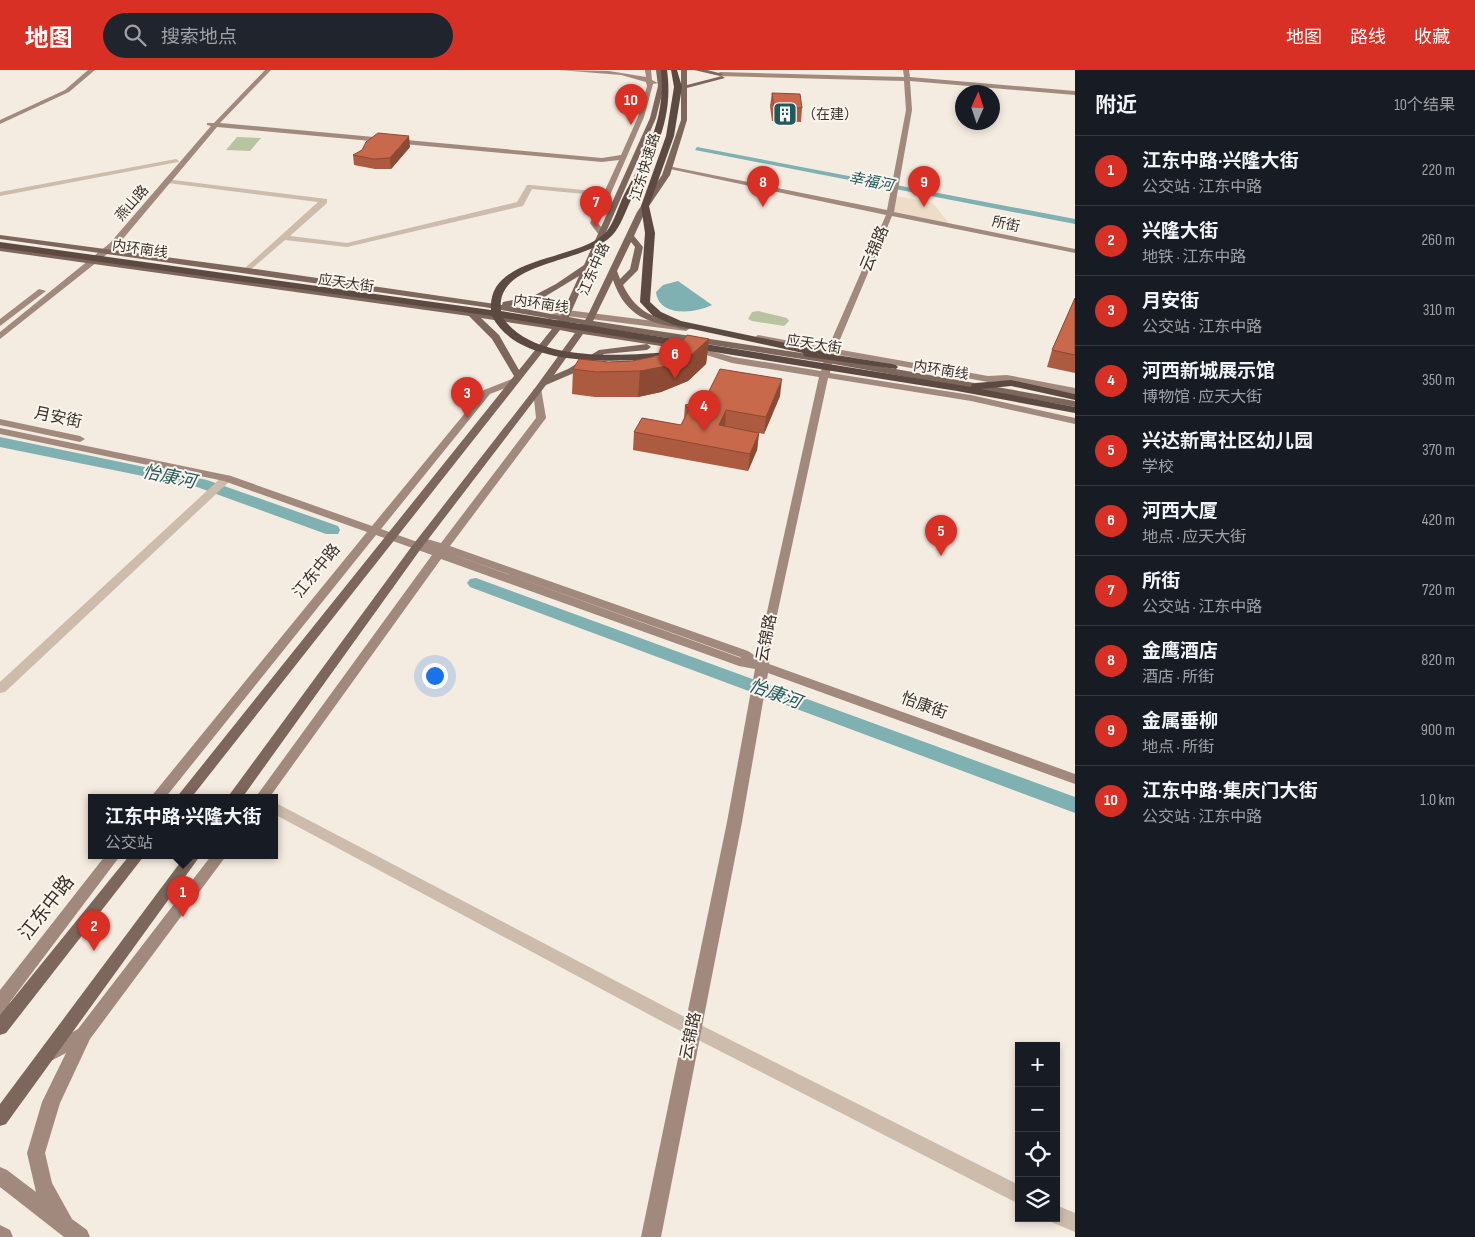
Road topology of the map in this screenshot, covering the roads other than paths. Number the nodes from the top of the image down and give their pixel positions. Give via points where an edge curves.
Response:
1 (92, 70) edge
2 (261, 70) edge
3 (268, 70) edge
4 (562, 70) edge
5 (648, 70) edge
6 (659, 70) edge
7 (664, 70) edge
8 (674, 70) edge
9 (684, 70) edge
10 (697, 70) edge
11 (906, 70) edge
12 (916, 70) edge
13 (721, 76) junction
14 (649, 80) junction
15 (908, 81) junction
16 (661, 86) junction
17 (685, 88) junction
18 (1075, 94) edge
19 (0, 113) edge
20 (18, 114) junction
21 (0, 122) edge
22 (212, 124) junction
23 (622, 157) junction
24 (602, 160) junction
25 (176, 162) junction
26 (617, 167) junction
27 (668, 168) junction
28 (168, 181) junction
29 (0, 194) edge
30 (605, 194) junction
31 (890, 213) junction
32 (606, 234) junction
33 (629, 235) junction
34 (284, 238) junction
35 (0, 239) edge
36 (0, 247) edge
37 (101, 250) junction
38 (1075, 251) edge
39 (87, 261) junction
40 (588, 266) junction
41 (248, 270) junction
42 (613, 271) junction
43 (618, 285) junction
44 (484, 304) junction
45 (471, 314) junction
46 (549, 316) joint
47 (563, 320) junction
48 (0, 323) edge
49 (586, 323) junction
50 (716, 331) junction
51 (0, 336) edge
52 (688, 348) junction
53 (831, 350) junction
54 (845, 358) junction
55 (828, 362) junction
56 (814, 365) junction
57 (824, 375) junction
58 (517, 379) junction
59 (988, 379) junction
60 (540, 386) junction
61 (976, 386) junction
62 (1075, 392) edge
63 (1075, 396) edge
64 (971, 398) junction
65 (1075, 405) edge
66 (1075, 416) edge
67 (1075, 421) edge
68 (0, 422) edge
69 (0, 431) edge
70 (227, 478) junction
71 (377, 528) junction
72 (394, 534) junction
73 (419, 544) junction
74 (440, 552) junction
75 (762, 666) junction
76 (0, 689) edge
77 (1075, 779) edge
78 (160, 794) edge
79 (186, 794) edge
80 (237, 794) edge
81 (265, 794) edge
82 (278, 809) edge
83 (111, 859) edge
84 (136, 859) edge
85 (191, 859) edge
86 (217, 859) edge
87 (1, 1003) edge
88 (0, 1028) edge
89 (692, 1028) junction
90 (84, 1034) junction
91 (49, 1054) junction
92 (0, 1118) edge
93 (0, 1176) edge
94 (1015, 1193) edge
95 (1060, 1216) edge
96 (1075, 1224) edge
97 (73, 1232) edge
98 (650, 1237) edge

1 - 20 street via 67,91
2 - 22 street, 燕山路
3 - 22 street, 燕山路
4 - 14 street via 612,72
5 - 14 street, 江东中路
6 - 16 main road, 江东中路
7 - 32 highway, 江东快速路 via 667,87 657,139
8 - 54 highway, 江东快速路 via 678,87 670,136 645,206 650,232 645,302 657,314 678,323
9 - 17 main road, 江东中路
10 - 13 main road
11 - 15 street, 云锦路
12 - 15 street
13 - 15 street
13 - 17 main road
14 - 16 street
14 - 23 street, 江东中路 via 641,117
15 - 18 street
15 - 31 street, 云锦路 via 909,110
16 - 32 main road, 江东中路 via 653,118
17 - 27 main road, 江东中路 via 684,120
19 - 20 street
20 - 21 street
22 - 24 street
22 - 25 street, 燕山路
22 - 28 street, 燕山路
23 - 24 street
23 - 26 street, 江东中路
24 - 26 street
25 - 29 street
25 - 37 street, 燕山路
26 - 30 street, 江东中路
27 - 31 street, 所街
27 - 33 main road, 江东中路
28 - 34 street via 324,201
28 - 37 street, 燕山路 via 113,245
30 - 32 street, 江东中路 via 594,223
30 - 34 street via 530,187 520,204 348,245
31 - 38 street, 所街
31 - 53 street, 云锦路
32 - 40 main road, 江东中路
32 - 56 highway via 603,240 587,248 527,269 504,283 496,296 497,317 504,326 532,344 574,356 622,359 729,355
33 - 42 main road, 江东中路
33 - 43 main road via 639,248 634,270
34 - 41 street
35 - 37 main road, 应天大街
35 - 54 highway, 内环南线 via 558,315
36 - 39 main road, 应天大街
36 - 56 highway, 内环南线 via 551,321
37 - 39 street, 燕山路
37 - 41 main road, 应天大街
39 - 45 main road, 应天大街
39 - 48 street, 燕山路
39 - 51 street, 燕山路
40 - 44 main road via 545,294 529,300
40 - 47 main road, 江东中路
41 - 44 main road, 应天大街
42 - 43 main road
42 - 49 main road, 江东中路
43 - 50 main road via 632,309 646,317 668,324
44 - 46 main road, 应天大街
45 - 47 main road, 应天大街
45 - 58 main road via 495,334
46 - 47 street, 应天大街
47 - 49 street, 应天大街
47 - 49 main road, 应天大街
47 - 58 main road, 江东中路
49 - 50 street, 应天大街
49 - 52 main road, 应天大街
49 - 55 main road, 应天大街
49 - 60 main road, 江东中路
50 - 53 street, 应天大街
52 - 55 main road, 应天大街 via 740,349
52 - 57 street, 应天大街 via 732,360
52 - 60 main road via 643,347 602,352
53 - 55 street, 云锦路
53 - 59 street, 应天大街
54 - 65 highway, 内环南线
55 - 57 street, 云锦路
55 - 59 main road via 970,380
55 - 61 main road, 应天大街
55 - 65 main road, 应天大街
56 - 65 highway, 内环南线
57 - 64 street, 应天大街
57 - 75 street, 云锦路
58 - 71 street, 江东中路 via 487,392
58 - 72 main road, 江东中路
59 - 62 street, 应天大街 via 1007,378
60 - 73 main road, 江东中路
60 - 74 street via 541,418
61 - 63 highway via 1011,383
61 - 65 main road, 应天大街
64 - 66 highway
64 - 67 street, 应天大街
68 - 71 street, 月安街 via 236,472
69 - 70 street
70 - 71 street
70 - 76 street
71 - 72 street, 怡康街
71 - 78 street, 江东中路
72 - 73 street, 怡康街
72 - 79 main road, 江东中路
73 - 74 street, 怡康街
73 - 80 main road, 江东中路
74 - 75 street, 怡康街 via 744,663
74 - 81 street
75 - 77 street, 怡康街
75 - 89 street, 云锦路 via 729,854
82 - 89 street
83 - 87 street, 江东中路
84 - 88 main road
85 - 91 main road
86 - 90 street
89 - 94 street
89 - 98 street, 云锦路
90 - 91 street
90 - 97 street via 51,1102 36,1153 43,1186
91 - 92 main road
93 - 97 street
95 - 96 street

